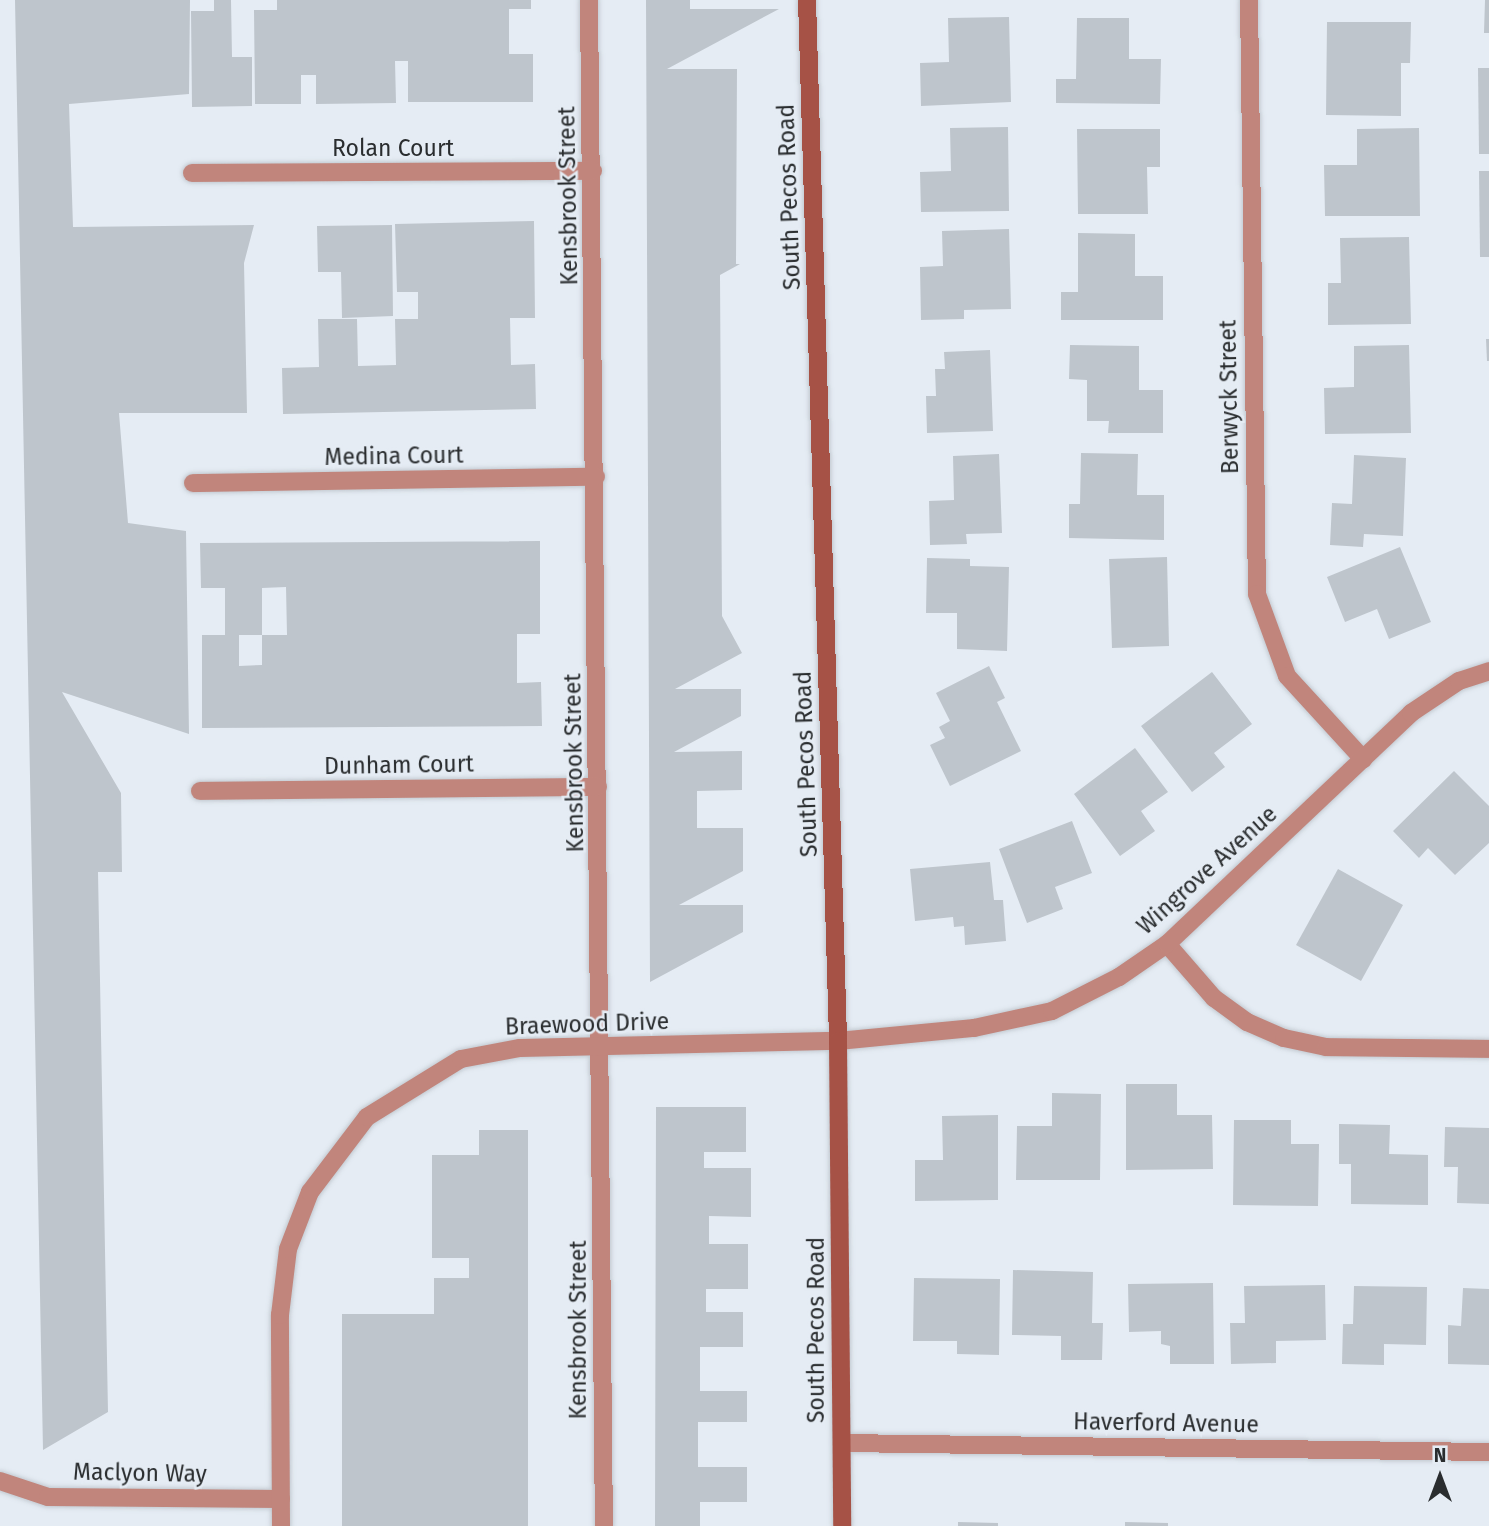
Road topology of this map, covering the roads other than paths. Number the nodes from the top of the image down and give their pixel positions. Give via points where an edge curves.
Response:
1 (589, 0) edge
2 (807, 0) edge
3 (1249, 0) edge
4 (593, 171) junction
5 (192, 173) dead end
6 (596, 477) junction
7 (193, 483) dead end
8 (1489, 671) edge
9 (1363, 759) junction
10 (598, 787) junction
11 (200, 791) dead end
12 (1167, 944) junction
13 (838, 1041) junction
14 (601, 1046) junction
15 (1489, 1049) edge
16 (842, 1443) junction
17 (1489, 1452) edge
18 (0, 1481) edge
19 (281, 1499) junction
20 (281, 1526) edge
21 (604, 1526) edge
22 (842, 1526) edge

1 - 4 street, Kensbrook Street
2 - 13 street, South Pecos Road
3 - 9 street, Berwyck Street via 1257,594 1287,677
4 - 5 street, Rolan Court
4 - 6 street, Kensbrook Street
6 - 7 street, Medina Court
6 - 10 street, Kensbrook Street
8 - 9 street, Wingrove Avenue via 1434,696
9 - 12 street, Wingrove Avenue
10 - 11 street, Dunham Court
10 - 14 street, Kensbrook Street
12 - 13 street, Wingrove Avenue via 1119,977 1029,1018
12 - 15 street via 1214,998 1247,1022 1284,1038 1326,1046
13 - 14 street, Braewood Drive
13 - 16 street, South Pecos Road
14 - 19 street, Braewood Drive via 520,1048 461,1059 367,1117 310,1192 288,1248 280,1315
14 - 21 street, Kensbrook Street
16 - 17 street, Haverford Avenue
16 - 22 street, South Pecos Road
18 - 19 street, Maclyon Way via 48,1497
19 - 20 street, Braewood Drive

